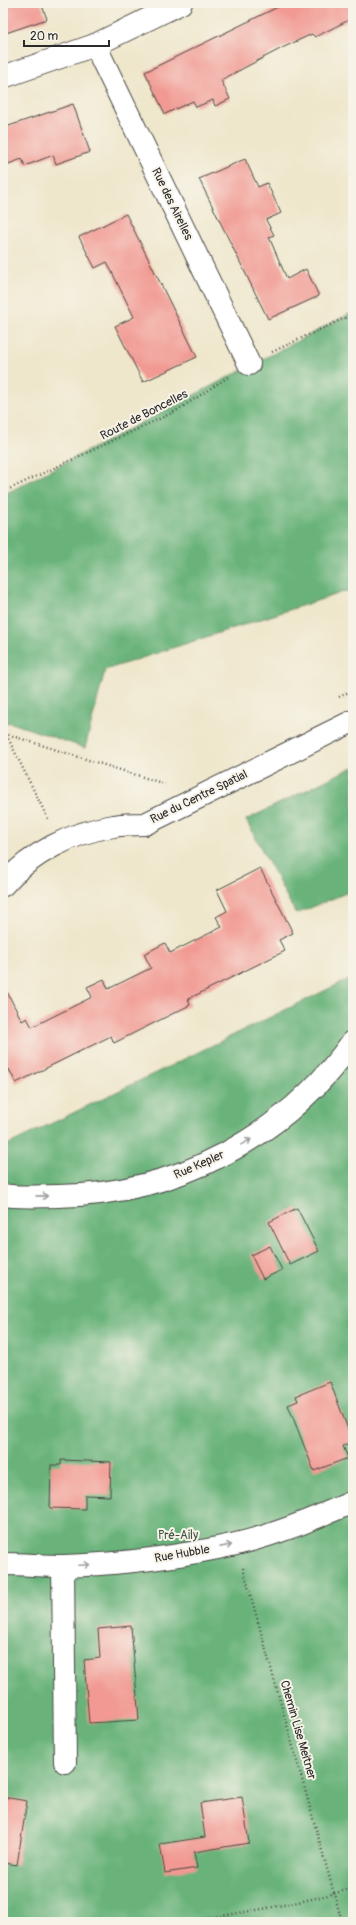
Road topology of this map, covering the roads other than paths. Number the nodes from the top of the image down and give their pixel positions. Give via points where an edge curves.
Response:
1 (181, 3) edge
2 (96, 45) junction
3 (3, 77) edge
4 (250, 364) road end
5 (353, 721) edge
6 (3, 885) edge
7 (353, 1041) edge
8 (3, 1195) edge
9 (353, 1502) edge
10 (3, 1564) edge
11 (63, 1566) junction
12 (65, 1762) dead end

1 - 2 street
2 - 3 street
2 - 4 street, Rue des Airelles
5 - 6 street, Rue du Centre Spatial via 145,824 115,825 59,843 34,857
8 -> 7 street, Rue Kepler via 79,1196 144,1186 180,1174 251,1140 283,1116 309,1094
11 -> 9 street, Rue Hubble via 123,1563 237,1544
10 - 11 street, Rue Hubble
11 - 12 street

